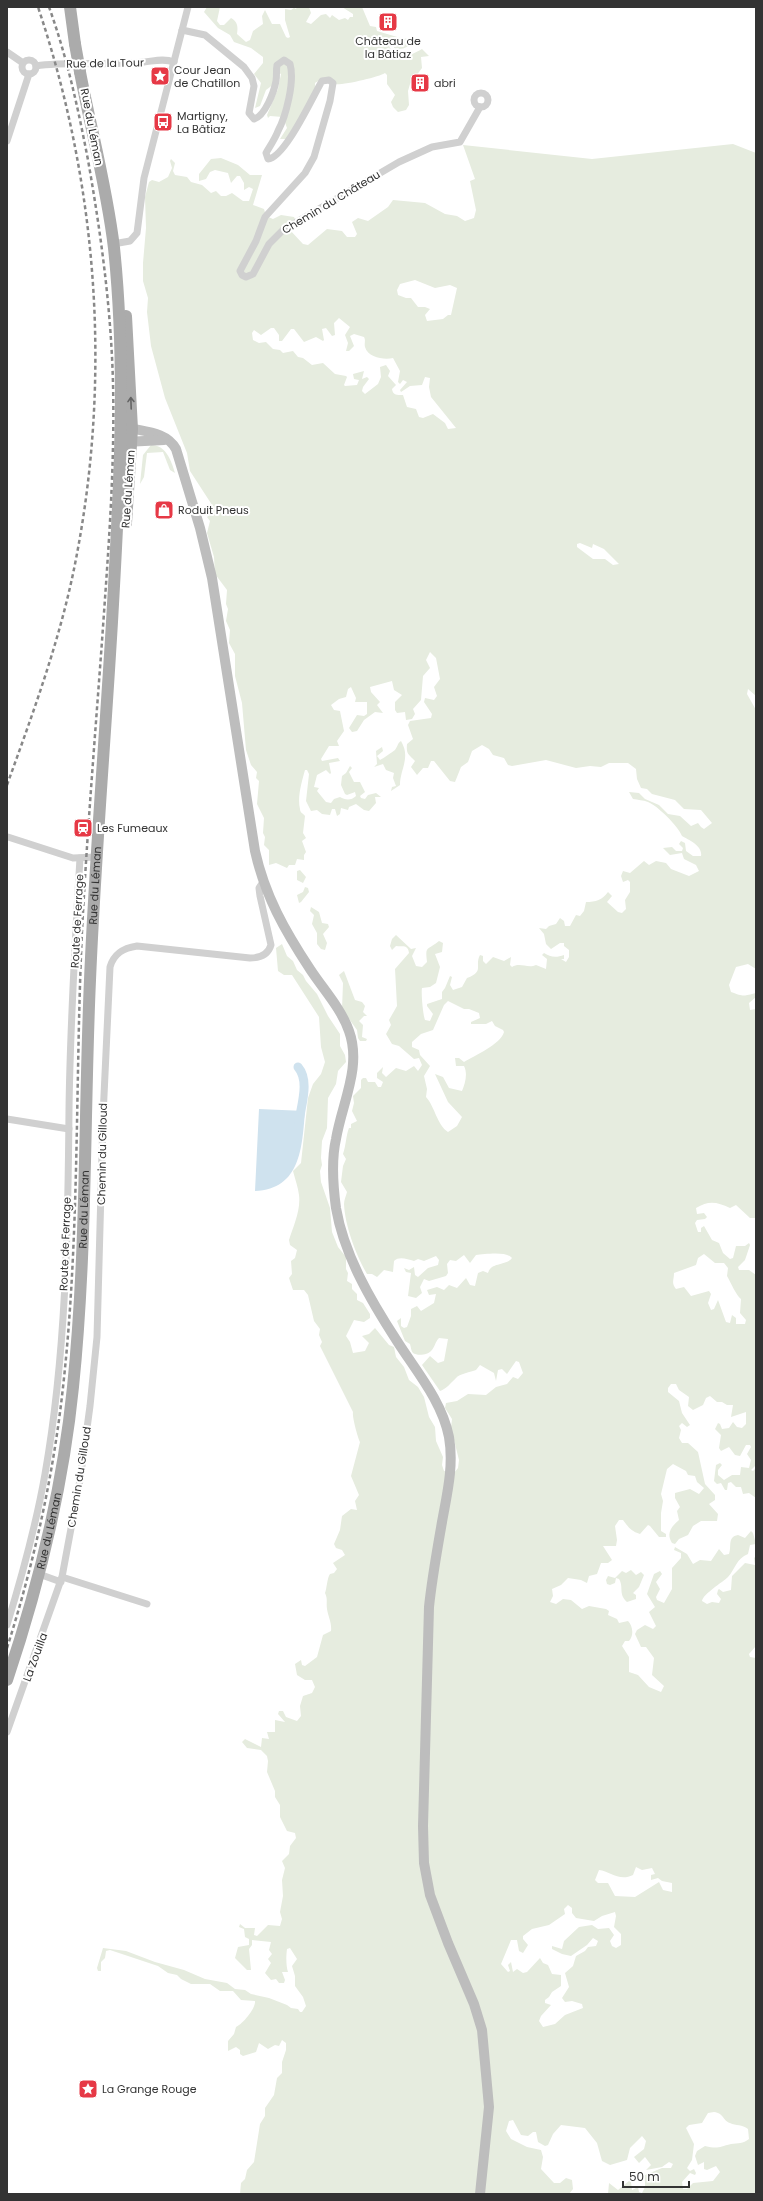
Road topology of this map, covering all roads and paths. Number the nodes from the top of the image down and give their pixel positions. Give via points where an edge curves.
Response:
1 (70, 7) edge
2 (188, 7) edge
3 (182, 30) junction
4 (7, 52) edge
5 (174, 62) junction
6 (23, 63) junction
7 (36, 66) junction
8 (29, 74) junction
9 (480, 107) dead end
10 (7, 141) edge
11 (113, 246) junction
12 (127, 427) junction
13 (126, 442) junction
14 (177, 455) junction
15 (8, 838) dead end
16 (97, 857) junction
17 (80, 858) junction
18 (263, 882) junction
19 (7, 1119) edge
20 (69, 1128) junction
21 (39, 1574) junction
22 (61, 1580) junction
23 (147, 1604) dead end
24 (8, 1614) edge
25 (7, 1625) edge
26 (7, 1680) edge
27 (7, 1732) edge
28 (480, 2194) edge

1 - 11 main road, Rue du Léman, bridge
2 - 3 street
3 - 5 street
3 - 9 street, Chemin du Château via 205,35 244,67 253,82 254,94 248,113 254,119 262,114 272,93 276,82 277,65 284,60 290,64 291,75 285,114 266,153 268,159 277,154 290,136 311,105 322,81 329,80 333,83 314,157 305,173 265,217 240,271 246,277 253,274 269,244 283,230 398,162 432,146 460,142
4 - 6 street
5 - 7 street, Rue de la Tour via 164,60 114,65
5 - 11 street via 144,178 137,233 130,241
6 - 7 street via 30,60
6 - 8 street via 23,70
7 - 8 street
8 - 10 street
11 - 12 main road, Rue du Léman via 126,316
12 - 13 main road, Rue du Léman
12 - 14 street via 165,437
13 - 14 street via 164,440 171,444
13 - 16 main road, Rue du Léman
14 - 18 street via 200,528 212,578 255,852
15 - 17 street
16 - 17 street
16 - 21 main road, Rue du Léman via 76,1351 60,1474
17 - 20 street, Route de Ferrage via 72,1001
18 - 22 street, Chemin du Gilloud via 260,896 271,942 270,950 264,955 250,958 138,946 121,951 110,967 102,1116 97,1337 81,1472
18 - 28 street via 283,927 341,1014 351,1040 352,1076 338,1129 334,1156 335,1201 344,1238 377,1308 428,1387 449,1436 451,1465 432,1577 427,1676 424,1863 431,1900 474,2004 482,2030 489,2107
19 - 20 street via 20,1123
20 - 24 street, Route de Ferrage via 63,1308 56,1389 45,1474 30,1545
21 - 22 street
21 - 26 main road, Rue du Léman
22 - 23 street
22 - 27 street, La Zouilla
24 - 25 street, Route de Ferrage

